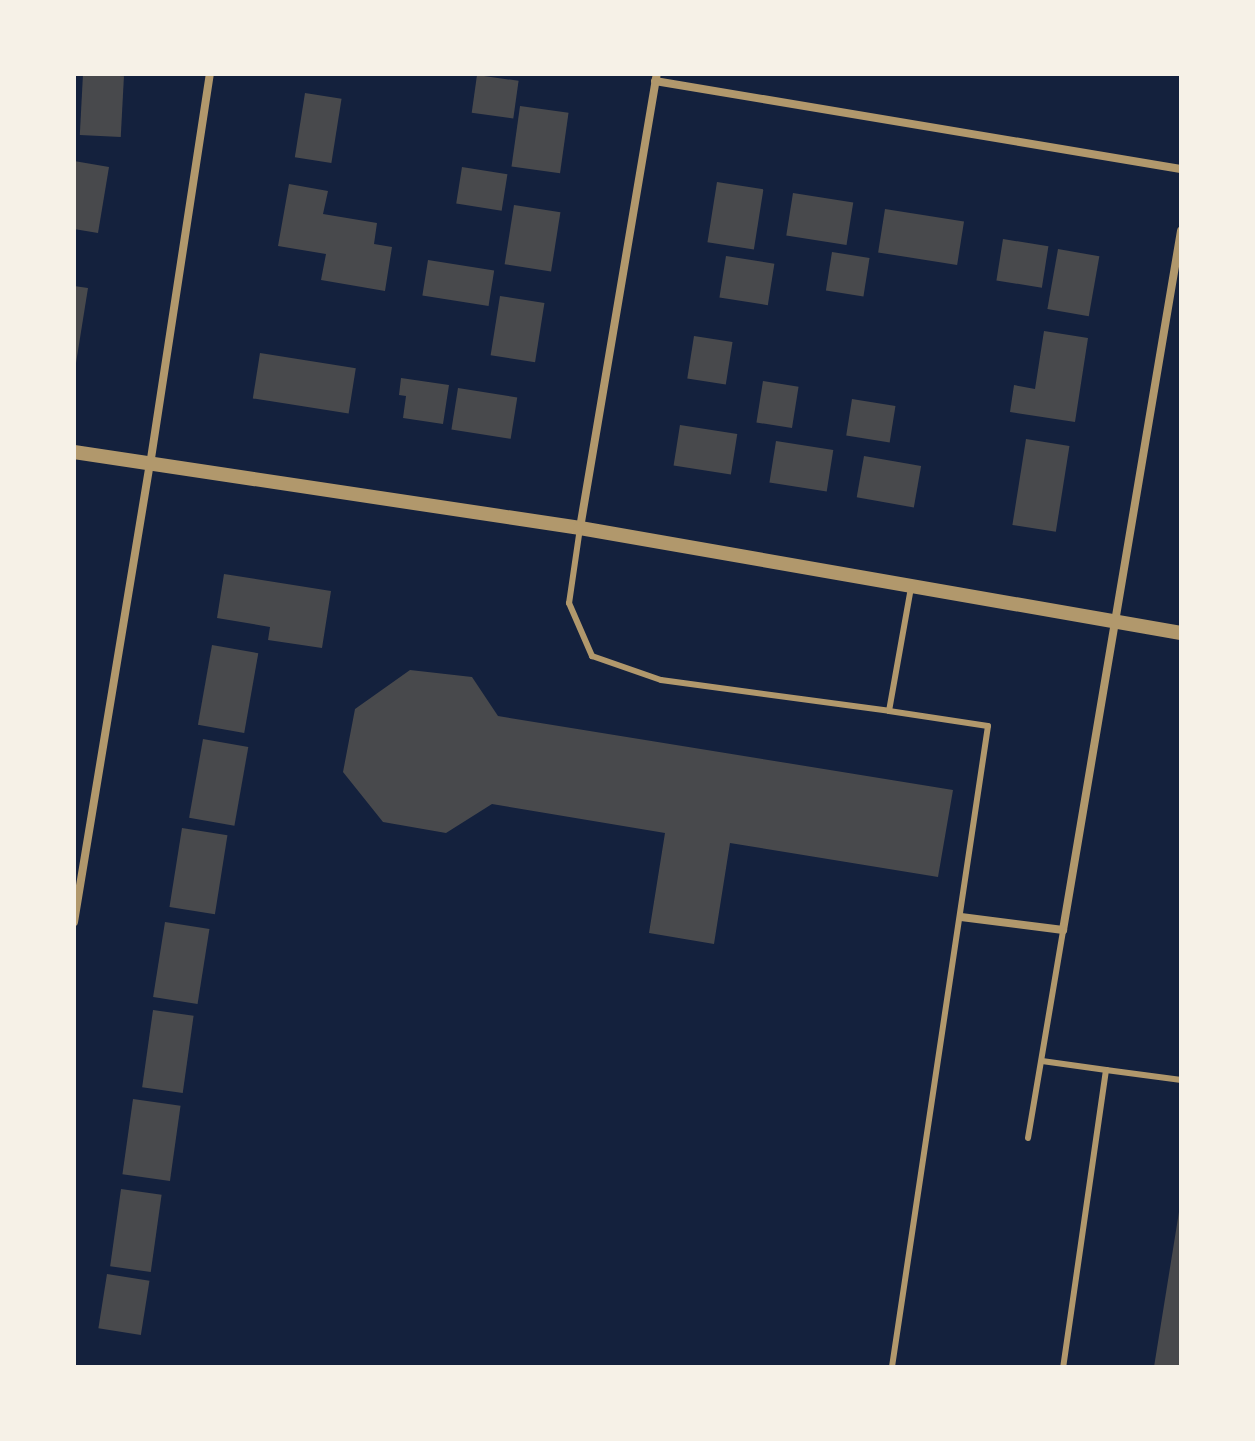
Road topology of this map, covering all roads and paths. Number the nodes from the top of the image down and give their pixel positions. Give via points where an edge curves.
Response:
1 (210, 74) edge
2 (656, 78) edge
3 (1181, 169) edge
4 (1181, 231) edge
5 (74, 452) edge
6 (150, 465) junction
7 (580, 528) junction
8 (911, 588) junction
9 (1114, 622) junction
10 (1181, 633) edge
11 (889, 711) junction
12 (961, 917) junction
13 (74, 922) edge
14 (1063, 930) junction
15 (1042, 1061) junction
16 (1106, 1070) junction
17 (1181, 1080) edge
18 (1028, 1138) dead end
19 (892, 1367) edge
20 (1063, 1367) edge

1 - 6 street
2 - 3 street
2 - 7 street
4 - 9 street
5 - 6 street
6 - 7 street
6 - 13 street
7 - 8 street
7 - 11 lane via 569,603 592,656 661,680
8 - 9 street
8 - 11 lane
9 - 10 street
9 - 14 street
11 - 12 lane via 988,726
12 - 14 street
12 - 19 lane
14 - 15 lane
15 - 16 lane
15 - 18 lane
16 - 17 lane
16 - 20 lane

